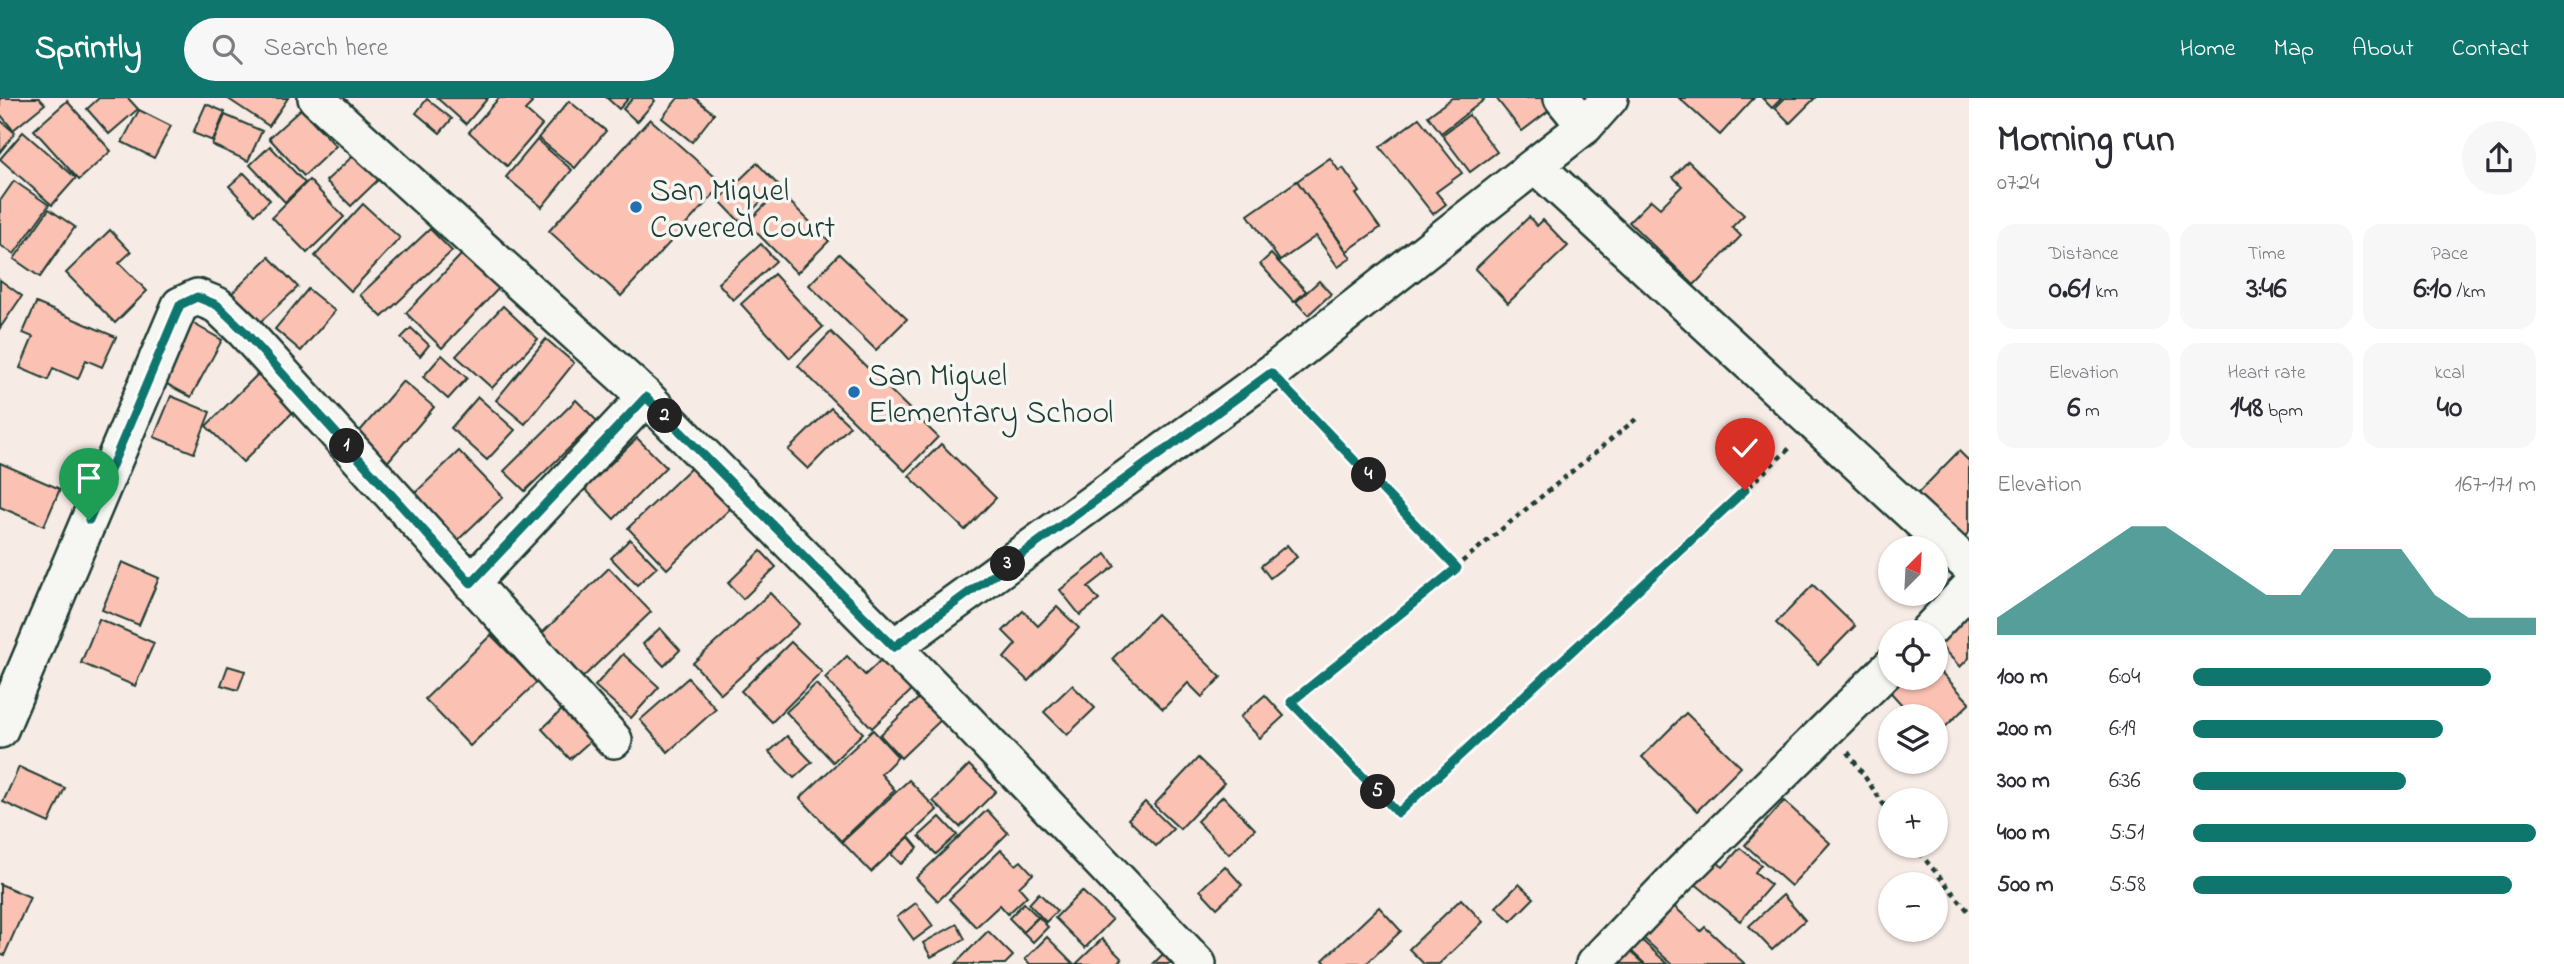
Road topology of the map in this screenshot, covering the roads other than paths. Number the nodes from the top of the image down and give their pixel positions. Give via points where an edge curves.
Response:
1 (316, 98) edge
2 (1562, 98) edge
3 (1610, 98) edge
4 (1585, 126) junction
5 (1536, 166) junction
6 (646, 397) junction
7 (1969, 566) edge
8 (471, 583) junction
9 (1969, 587) edge
10 (1938, 620) edge
11 (894, 647) junction
12 (1878, 679) edge
13 (0, 730) edge
14 (614, 740) dead end
15 (1198, 964) edge
16 (1594, 964) edge

1 - 6 street
2 - 4 street
3 - 4 street
4 - 5 street
5 - 7 street
5 - 11 street via 1271,373
6 - 8 street
6 - 11 street
8 - 13 street via 244,331 217,305 197,297 180,305
8 - 14 street
9 - 10 street
11 - 15 street
12 - 16 street

